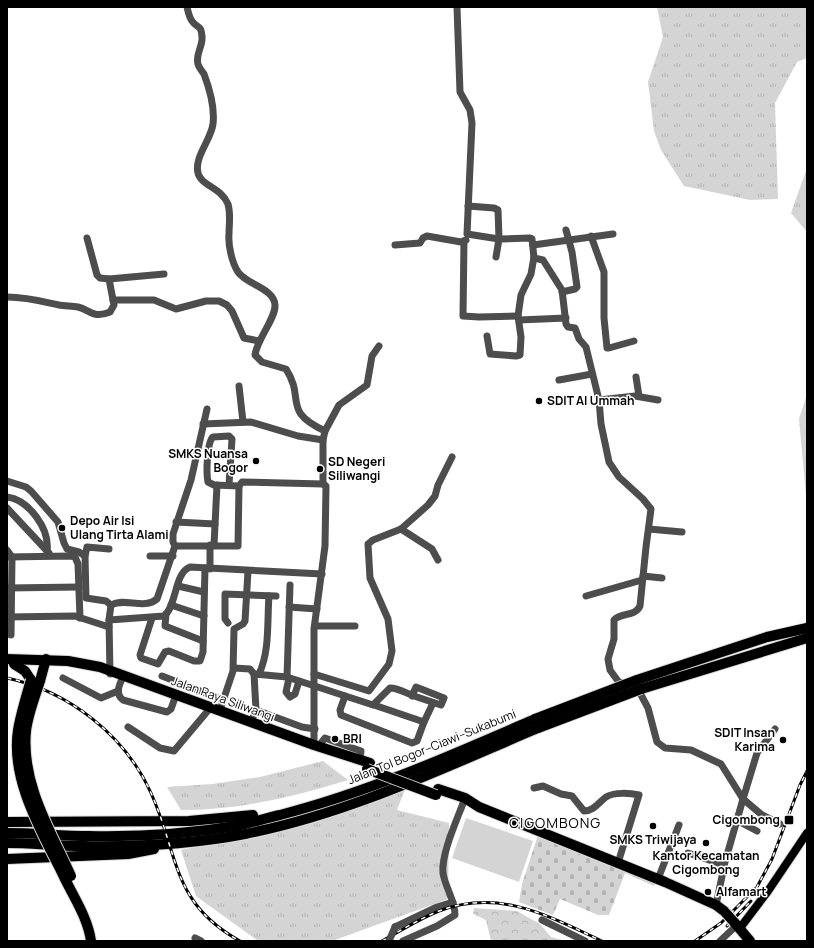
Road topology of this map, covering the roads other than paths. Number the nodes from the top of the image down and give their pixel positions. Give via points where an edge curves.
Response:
1 (187, 7) edge
2 (457, 7) edge
3 (468, 206) junction
4 (566, 230) dead end
5 (467, 234) junction
6 (613, 234) dead end
7 (591, 236) junction
8 (87, 238) dead end
9 (499, 239) junction
10 (464, 241) junction
11 (570, 241) junction
12 (395, 245) dead end
13 (533, 245) junction
14 (496, 257) dead end
15 (534, 257) junction
16 (164, 274) dead end
17 (109, 279) junction
18 (562, 292) junction
19 (7, 297) edge
20 (113, 300) junction
21 (519, 318) junction
22 (566, 318) junction
23 (487, 336) dead end
24 (634, 340) dead end
25 (259, 341) junction
26 (378, 346) dead end
27 (592, 374) junction
28 (636, 377) dead end
29 (560, 380) dead end
30 (239, 386) dead end
31 (638, 396) junction
32 (599, 400) junction
33 (658, 400) dead end
34 (207, 409) dead end
35 (243, 422) junction
36 (203, 424) junction
37 (325, 431) junction
38 (323, 440) junction
39 (452, 457) dead end
40 (7, 481) edge
41 (322, 484) junction
42 (217, 485) junction
43 (229, 485) junction
44 (239, 486) junction
45 (7, 497) edge
46 (7, 508) edge
47 (176, 522) junction
48 (215, 524) junction
49 (401, 529) junction
50 (649, 529) junction
51 (682, 532) dead end
52 (212, 545) junction
53 (176, 546) junction
54 (109, 549) dead end
55 (7, 550) edge
56 (49, 554) junction
57 (85, 556) junction
58 (150, 556) dead end
59 (173, 556) junction
60 (10, 557) edge
61 (77, 560) junction
62 (438, 560) dead end
63 (207, 568) junction
64 (248, 571) junction
65 (322, 574) junction
66 (642, 578) junction
67 (662, 578) dead end
68 (290, 585) dead end
69 (178, 586) junction
70 (79, 587) junction
71 (9, 588) edge
72 (204, 592) junction
73 (246, 595) junction
74 (586, 596) dead end
75 (111, 605) junction
76 (170, 605) junction
77 (290, 607) junction
78 (317, 609) junction
79 (166, 614) junction
80 (204, 616) junction
81 (10, 617) edge
82 (80, 618) junction
83 (152, 618) junction
84 (109, 620) junction
85 (228, 623) dead end
86 (315, 626) junction
87 (355, 626) dead end
88 (109, 627) junction
89 (807, 628) edge
90 (12, 635) dead end
91 (807, 638) edge
92 (203, 641) junction
93 (9, 662) edge
94 (234, 668) junction
95 (39, 669) junction
96 (115, 674) junction
97 (256, 674) junction
98 (314, 674) junction
99 (162, 676) dead end
100 (288, 677) junction
101 (63, 678) dead end
102 (299, 681) junction
103 (639, 684) junction
104 (315, 687) junction
105 (118, 691) junction
106 (176, 695) junction
107 (345, 696) junction
108 (412, 696) junction
109 (224, 700) junction
110 (432, 702) junction
111 (374, 705) junction
112 (215, 709) junction
113 (256, 710) junction
114 (251, 722) junction
115 (424, 722) junction
116 (537, 724) junction
117 (128, 727) dead end
118 (315, 729) junction
119 (775, 729) dead end
120 (318, 747) junction
121 (366, 764) junction
122 (534, 788) dead end
123 (743, 799) junction
124 (464, 802) junction
125 (309, 808) junction
126 (738, 821) junction
127 (7, 822) edge
128 (780, 824) dead end
129 (679, 826) dead end
130 (757, 831) dead end
131 (7, 833) edge
132 (807, 833) edge
133 (183, 842) junction
134 (7, 843) edge
135 (688, 853) dead end
136 (7, 859) edge
137 (618, 863) junction
138 (724, 865) junction
139 (658, 879) junction
140 (453, 902) junction
141 (720, 908) junction
142 (542, 920) dead end
143 (737, 925) junction
144 (91, 941) edge
145 (98, 941) edge
146 (389, 941) edge
147 (403, 941) edge
148 (585, 941) edge
149 (720, 941) edge
150 (750, 941) edge

1 - 25 street via 193,23 201,29 202,41 197,60 210,88 213,117 211,134 198,162 197,171 202,180 220,192 227,204 230,217 229,239 237,271 266,292 275,303 275,311
2 - 3 street via 460,92 468,107 472,123
3 - 5 street
3 - 9 street via 498,210
4 - 11 street
5 - 9 street
5 - 10 street
6 - 7 street
7 - 11 street
7 - 24 street via 604,272 607,348
8 - 17 street via 98,277
9 - 13 street via 530,238
9 - 14 street
10 - 12 street via 428,236 420,243
10 - 21 street via 463,316
11 - 13 street
11 - 18 street via 577,287
13 - 15 street
15 - 18 street via 544,260
15 - 21 street via 531,274 521,292
16 - 17 street
17 - 20 street
18 - 22 street
19 - 20 street via 78,307 87,313 97,315 110,312 114,305
20 - 25 street via 154,300 176,308 206,301 219,301 232,311 244,338
21 - 22 street
21 - 23 street via 519,356 490,354
22 - 27 street via 567,326 575,328 579,339 585,345
25 - 37 street via 256,357 262,362 286,370 292,383 297,411 311,424
26 - 37 street via 372,356 368,385 339,405
27 - 29 street
27 - 32 street
28 - 31 street
30 - 35 street
31 - 32 street
31 - 33 street
32 - 50 street via 609,462 618,477 650,507 652,514
34 - 36 street
35 - 36 street
35 - 38 street
36 - 47 street via 191,480
37 - 38 street
38 - 41 street
39 - 49 street via 432,500
40 - 57 street via 31,491 58,522 67,549
41 - 44 street via 243,482
41 - 65 street via 326,486
42 - 43 street
42 - 43 street via 210,483 207,477 210,442 213,437 223,436 230,437 232,441
42 - 48 street
43 - 44 street
44 - 52 street via 238,546
45 - 56 street via 22,502 41,525 47,537
46 - 56 street
47 - 48 street
47 - 53 street via 172,537
48 - 52 street
49 - 62 street via 432,549
49 - 98 street via 371,541 368,546 370,578 389,622 392,652 386,668 369,691
50 - 51 street
50 - 66 street
52 - 53 street
52 - 63 street
53 - 59 street
54 - 57 street via 87,547
55 - 60 street
56 - 60 street
56 - 61 street via 71,556
57 - 61 street
57 - 75 street via 86,598 106,601
58 - 59 street
59 - 75 street via 157,599 153,602 119,602
60 - 71 street
61 - 70 street
63 - 64 street
63 - 69 street via 192,567 184,570
63 - 72 street
64 - 65 street
64 - 73 street
65 - 78 street
66 - 67 street
66 - 74 street
66 - 123 street via 639,609 614,620 614,639 608,659 611,672 618,681 640,693 648,708 657,742 665,748 691,750 721,764
68 - 77 street
69 - 72 street
69 - 76 street
70 - 71 street
70 - 82 street
71 - 81 street
72 - 80 street
73 - 85 street via 224,595 225,619
73 - 94 street via 245,622 236,626 234,631
73 - 97 street via 272,596 265,654
75 - 84 street
76 - 79 street
76 - 80 street
77 - 78 street
77 - 100 street
78 - 86 street
79 - 83 street
79 - 92 street via 165,626
80 - 92 street
81 - 82 street
81 - 90 street
82 - 88 street
83 - 84 street
83 - 92 street via 140,655 145,660 158,664 165,652 169,651 199,662 202,657
84 - 88 street
86 - 87 street
86 - 98 street
88 - 96 street
89 - 103 highway, Jalan Tol Bogor–Ciawi–Sukabumi via 767,637
91 - 103 highway, Jalan Tol Bogor–Ciawi–Sukabumi
93 - 95 highway, Jalan Raya Siliwangi
93 - 95 highway via 25,671
94 - 97 street via 251,670
94 - 109 street
95 - 96 highway, Jalan Raya Siliwangi via 58,665
95 - 96 highway, Jalan Raya Siliwangi via 84,663
95 - 144 highway, bridge via 18,732 20,770 26,795 40,829 83,915
95 - 145 highway, bridge via 26,730 28,773 34,794 88,913
96 - 105 street
96 - 106 highway, Jalan Raya Siliwangi
97 - 100 street
97 - 113 street
98 - 104 street
99 - 109 street
100 - 102 street
100 - 102 street via 286,692 290,697 295,694
101 - 105 street via 101,698
102 - 104 street
103 - 116 highway, Jalan Tol Bogor–Ciawi–Sukabumi, bridge
104 - 107 street
104 - 118 street
105 - 106 street via 123,700 165,712 171,709
106 - 112 highway, Jalan Raya Siliwangi
107 - 111 street
107 - 115 street via 340,710 341,716 412,743 417,742
108 - 110 street
108 - 110 street via 416,687 445,695 441,706
108 - 111 street via 390,688
109 - 112 street
110 - 115 street
111 - 115 street
112 - 114 highway, Jalan Raya Siliwangi
112 - 117 street via 174,751 160,748
113 - 114 street
113 - 118 street via 302,727
114 - 120 highway, Jalan Raya Siliwangi
116 - 125 highway, Jalan Tol Bogor–Ciawi–Sukabumi
116 - 133 highway, Jalan Tol Bogor–Ciawi–Sukabumi via 369,799 287,825
118 - 120 street
119 - 123 street via 757,753
120 - 121 highway, Jalan Raya Siliwangi
120 - 121 street via 325,738 361,751
121 - 124 highway, Jalan Raya Siliwangi
122 - 137 street via 543,786 572,796 584,811 594,808 608,796 639,795
123 - 126 street
123 - 128 street via 762,815
124 - 137 highway, Jalan Raya Siliwangi
124 - 140 street via 443,868
125 - 127 highway via 296,806 240,818 189,821
125 - 131 highway, Jalan Tol Bogor–Ciawi–Sukabumi via 238,826 181,832 88,836
126 - 130 street
126 - 138 street
129 - 139 street
132 - 143 main road via 768,891
133 - 134 highway, Jalan Tol Bogor–Ciawi–Sukabumi via 82,846
133 - 136 highway via 128,854
135 - 138 street
137 - 139 highway, Jalan Raya Siliwangi
138 - 141 street
139 - 141 highway, Jalan Raya Siliwangi
140 - 146 street, bridge via 436,907 395,927
140 - 147 street via 455,916
141 - 143 highway, bridge
142 - 148 street
143 - 149 street
143 - 150 highway

